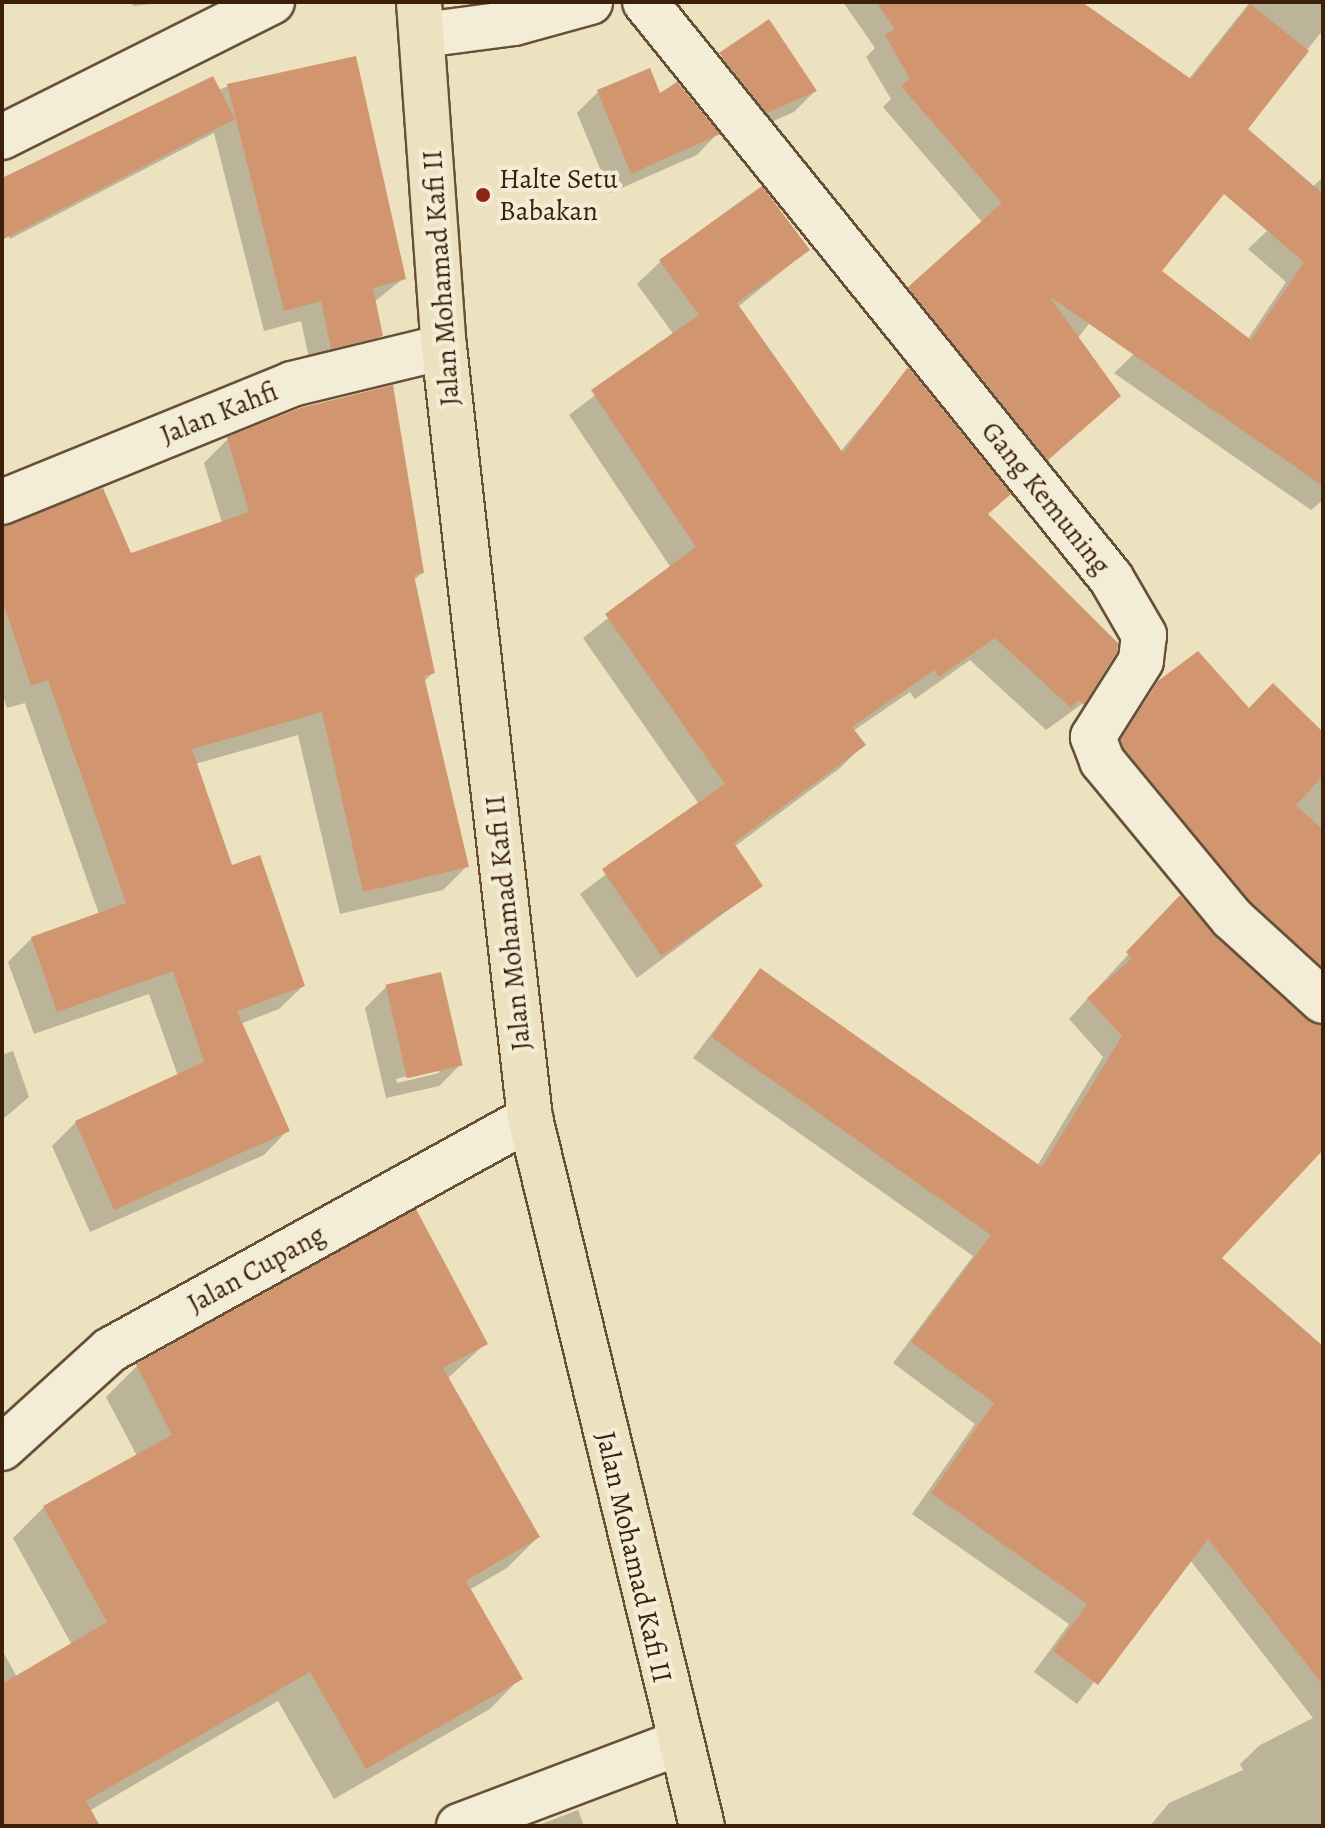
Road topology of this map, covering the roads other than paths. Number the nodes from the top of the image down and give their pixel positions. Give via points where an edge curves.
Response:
1 (272, 2) edge
2 (590, 2) edge
3 (645, 2) edge
4 (421, 19) edge
5 (2, 137) edge
6 (444, 347) junction
7 (2, 502) edge
8 (1323, 1001) edge
9 (530, 1118) junction
10 (2, 1448) edge
11 (679, 1743) junction
12 (459, 1826) edge
13 (702, 1826) edge

1 - 5 street
2 - 4 street via 514,23
3 - 8 street, Gang Kemuning via 1111,578 1144,635 1141,661 1093,737 1102,761 1232,918
4 - 6 main road, Jalan Mohamad Kafi II
6 - 7 street, Jalan Kahfi via 292,384
6 - 9 main road, Jalan Mohamad Kafi II
9 - 10 street, Jalan Cupang via 110,1350
9 - 11 main road, Jalan Mohamad Kafi II
11 - 12 street
11 - 13 main road, Jalan Mohamad Kafi II

